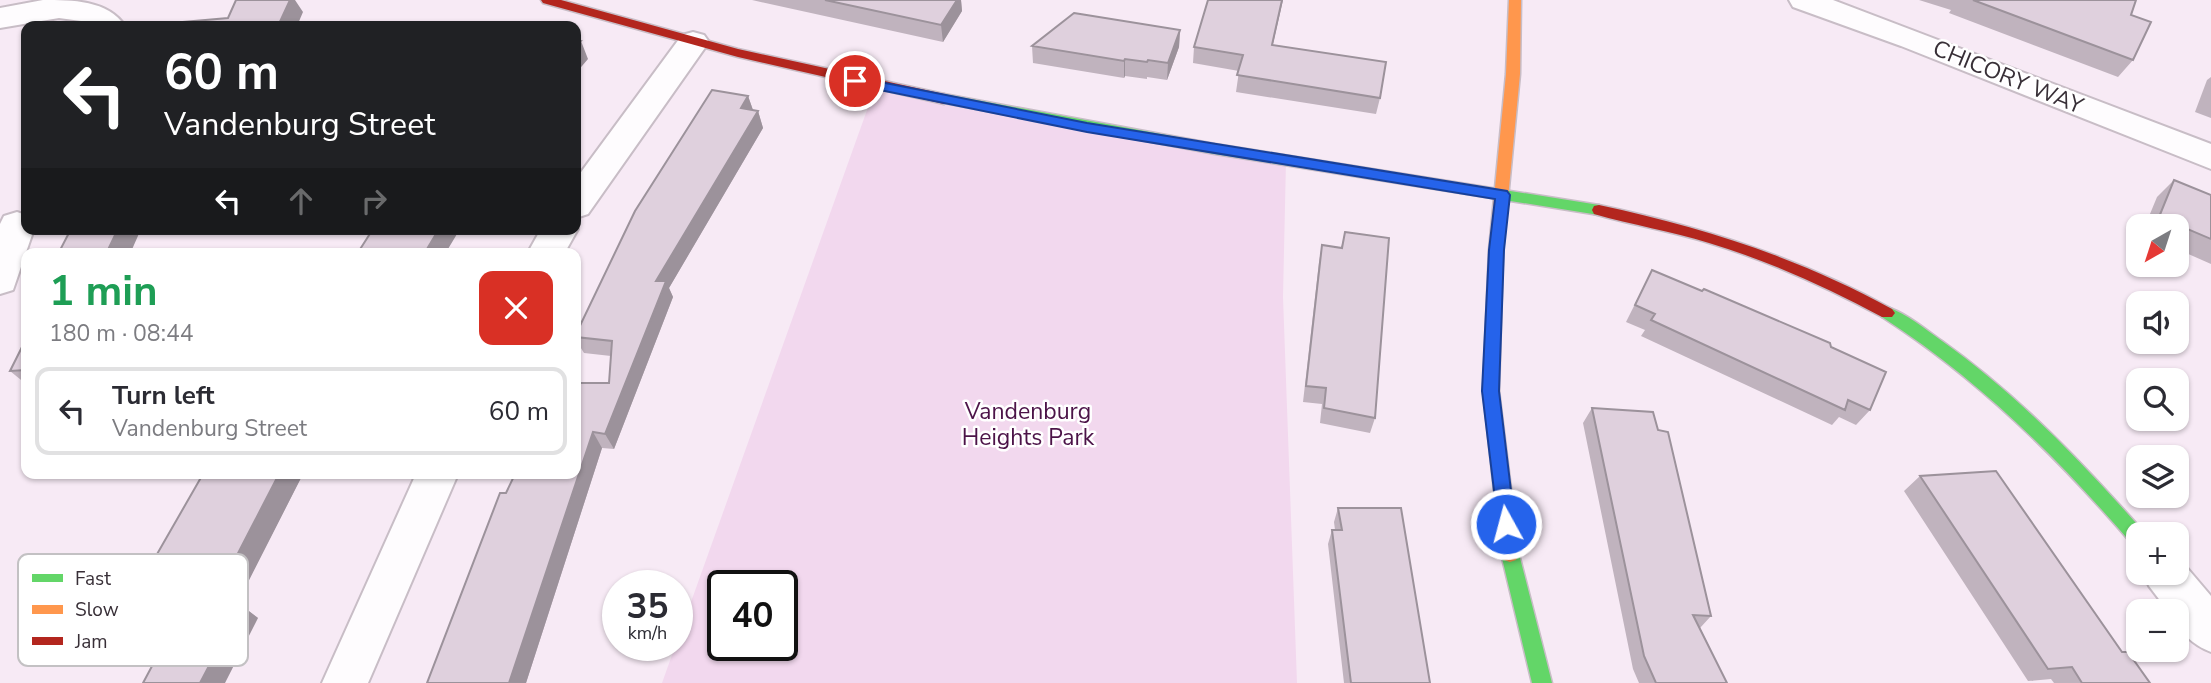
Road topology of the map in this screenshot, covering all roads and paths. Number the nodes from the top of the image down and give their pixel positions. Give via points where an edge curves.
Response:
1 (547, 0) edge
2 (1514, 0) edge
3 (1804, 0) edge
4 (0, 18) edge
5 (105, 21) edge
6 (693, 41) junction
7 (2211, 157) edge
8 (1502, 195) junction
9 (581, 198) edge
10 (14, 213) edge
11 (0, 280) edge
12 (435, 479) edge
13 (2126, 525) edge
14 (2175, 585) edge
15 (2211, 631) edge
16 (345, 683) edge
17 (1542, 683) edge

1 - 6 street
2 - 8 street via 1513,74
3 - 7 street, CHICORY WAY
4 - 5 street via 64,7 98,14
6 - 8 street via 833,77 1087,127
6 - 9 street
8 - 13 street via 1574,204 1713,237 1806,270 1857,296 1969,370 2051,442
8 - 17 street via 1491,391 1510,551
10 - 11 street
12 - 16 street
14 - 15 street

